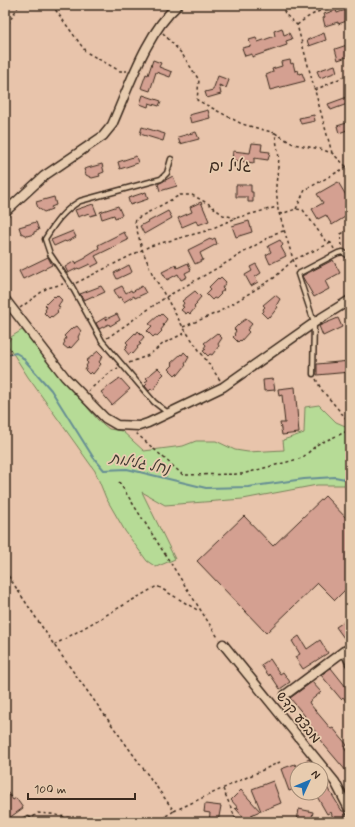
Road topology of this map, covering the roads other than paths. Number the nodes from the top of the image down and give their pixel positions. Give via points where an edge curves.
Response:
1 (178, 5) edge
2 (171, 159) dead end
3 (5, 212) edge
4 (350, 257) edge
5 (5, 299) edge
6 (350, 300) edge
7 (314, 322) junction
8 (313, 374) road end
9 (169, 413) junction
10 (223, 644) road end
11 (349, 650) edge
12 (350, 663) edge
13 (285, 695) dead end
14 (350, 811) edge

1 - 3 street via 158,27 148,44 112,125 103,136 44,176
2 - 9 lane via 167,173 161,179 80,201 68,208 45,239 50,254 71,285 102,341 154,402
4 - 7 lane via 343,252 298,274
5 - 9 street via 65,377 105,418 117,425 139,426
6 - 7 street
7 - 8 lane
7 - 9 street via 224,386
10 - 14 street, מבצע קדש via 335,782
11 - 12 street via 347,656
11 - 13 street via 344,651

